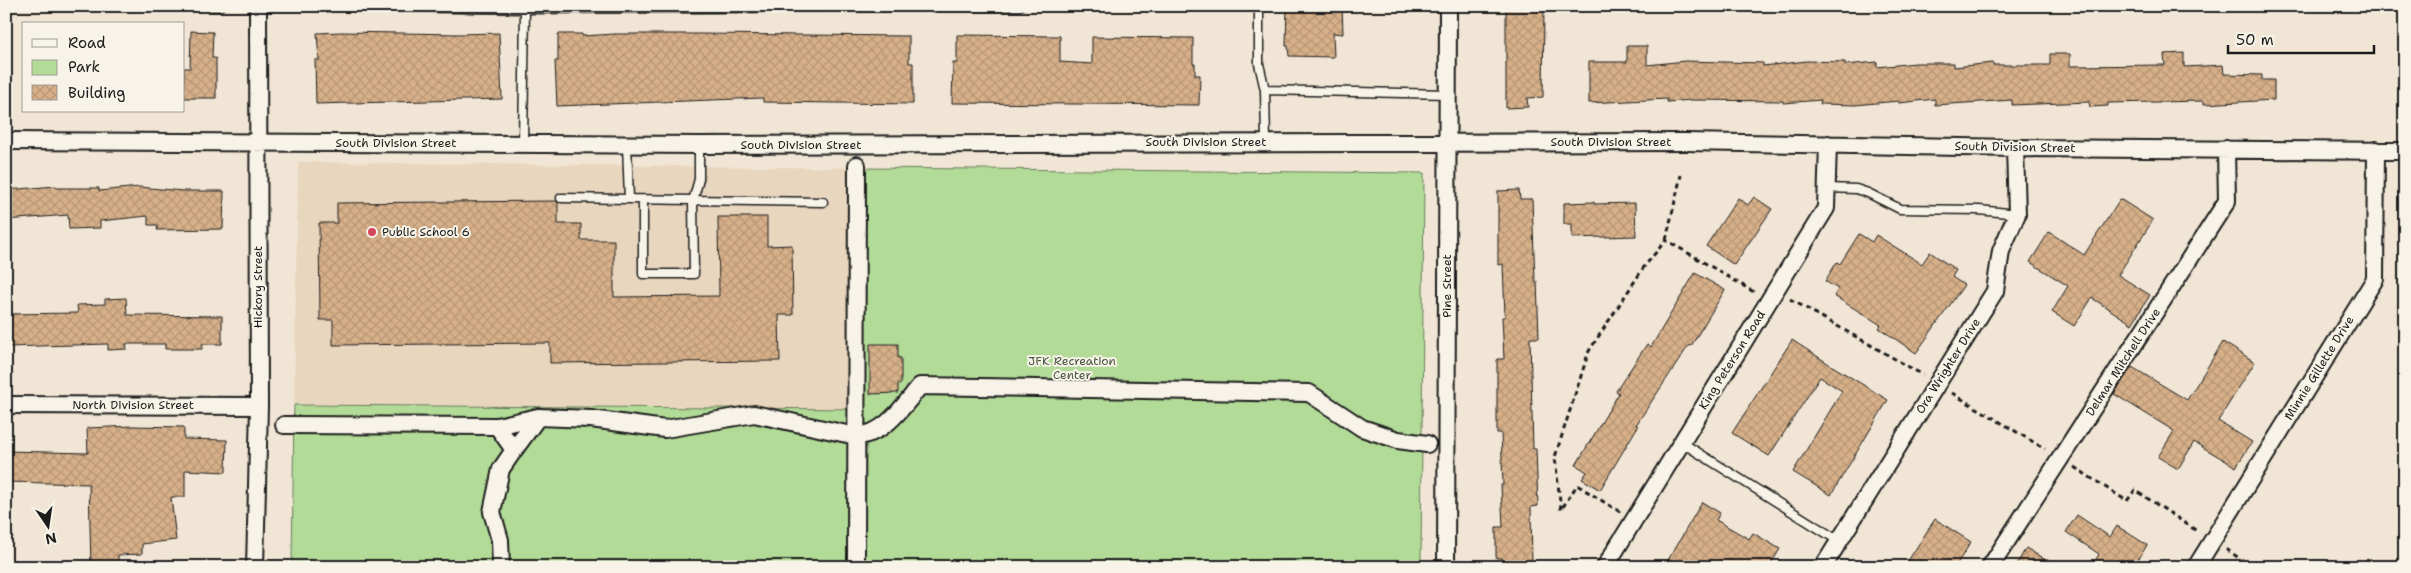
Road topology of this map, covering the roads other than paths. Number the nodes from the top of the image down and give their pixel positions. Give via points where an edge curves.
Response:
1 (211, 6) edge
2 (220, 6) edge
3 (258, 6) edge
4 (325, 6) edge
5 (1020, 6) edge
6 (1260, 6) edge
7 (1448, 6) edge
8 (888, 7) edge
9 (906, 7) edge
10 (525, 9) junction
11 (1265, 90) junction
12 (1448, 94) junction
13 (6, 141) edge
14 (1447, 141) junction
15 (1266, 142) junction
16 (258, 143) junction
17 (523, 143) junction
18 (627, 144) junction
19 (1828, 144) junction
20 (699, 145) junction
21 (2015, 148) junction
22 (2226, 149) junction
23 (2376, 150) junction
24 (2405, 151) edge
25 (857, 165) dead end
26 (1827, 188) junction
27 (561, 198) dead end
28 (628, 200) junction
29 (642, 200) junction
30 (694, 201) junction
31 (823, 202) dead end
32 (2017, 214) junction
33 (6, 404) edge
34 (259, 406) junction
35 (538, 417) junction
36 (284, 425) dead end
37 (497, 426) junction
38 (856, 436) junction
39 (1681, 442) junction
40 (1427, 444) dead end
41 (514, 450) junction
42 (1839, 541) junction
43 (255, 567) edge
44 (501, 567) edge
45 (856, 567) edge
46 (1446, 567) edge
47 (1605, 567) edge
48 (1823, 567) edge
49 (1990, 567) edge
50 (2196, 567) edge

1 - 2 lane
3 - 16 street, Hickory Street
4 - 10 lane
5 - 9 lane
6 - 11 lane via 1259,64
7 - 12 street, Pine Street
8 - 9 lane
8 - 10 lane
10 - 17 lane
11 - 12 lane
11 - 15 lane
12 - 14 street, Pine Street
13 - 16 street, South Division Street
14 - 15 street, South Division Street
14 - 19 street, South Division Street
14 - 46 street, Pine Street
15 - 20 street, South Division Street
16 - 17 street, South Division Street
16 - 34 street, Hickory Street
17 - 18 street, South Division Street
18 - 20 street, South Division Street
18 - 28 lane
19 - 21 street, South Division Street
19 - 26 street, King Peterson Road
20 - 30 lane via 699,179
21 - 22 street, South Division Street
21 - 32 street, Ora Wrighter Drive
22 - 23 street, South Division Street
22 - 49 street, Delmar Mitchell Drive via 2227,201
23 - 24 street, South Division Street
23 - 50 street, Minnie Gillette Drive via 2375,279
25 - 38 street
26 - 32 lane via 1856,189 1900,209
26 - 39 street, King Peterson Road via 1826,208
27 - 28 lane
28 - 29 lane
29 - 30 lane
29 - 30 lane via 643,274 694,274
30 - 31 lane
32 - 42 street, Ora Wrighter Drive via 2001,250 1995,291
33 - 34 street, North Division Street
34 - 43 street, Hickory Street
35 - 37 street
35 - 38 street via 591,419 665,429 754,414
35 - 41 street
36 - 37 street
37 - 41 street
38 - 40 street via 870,435 898,413 920,386 1309,393 1362,428 1398,440
38 - 45 street
39 - 42 lane
39 - 47 street, King Peterson Road
41 - 44 street via 501,469 492,512 500,540
42 - 48 street, Ora Wrighter Drive

